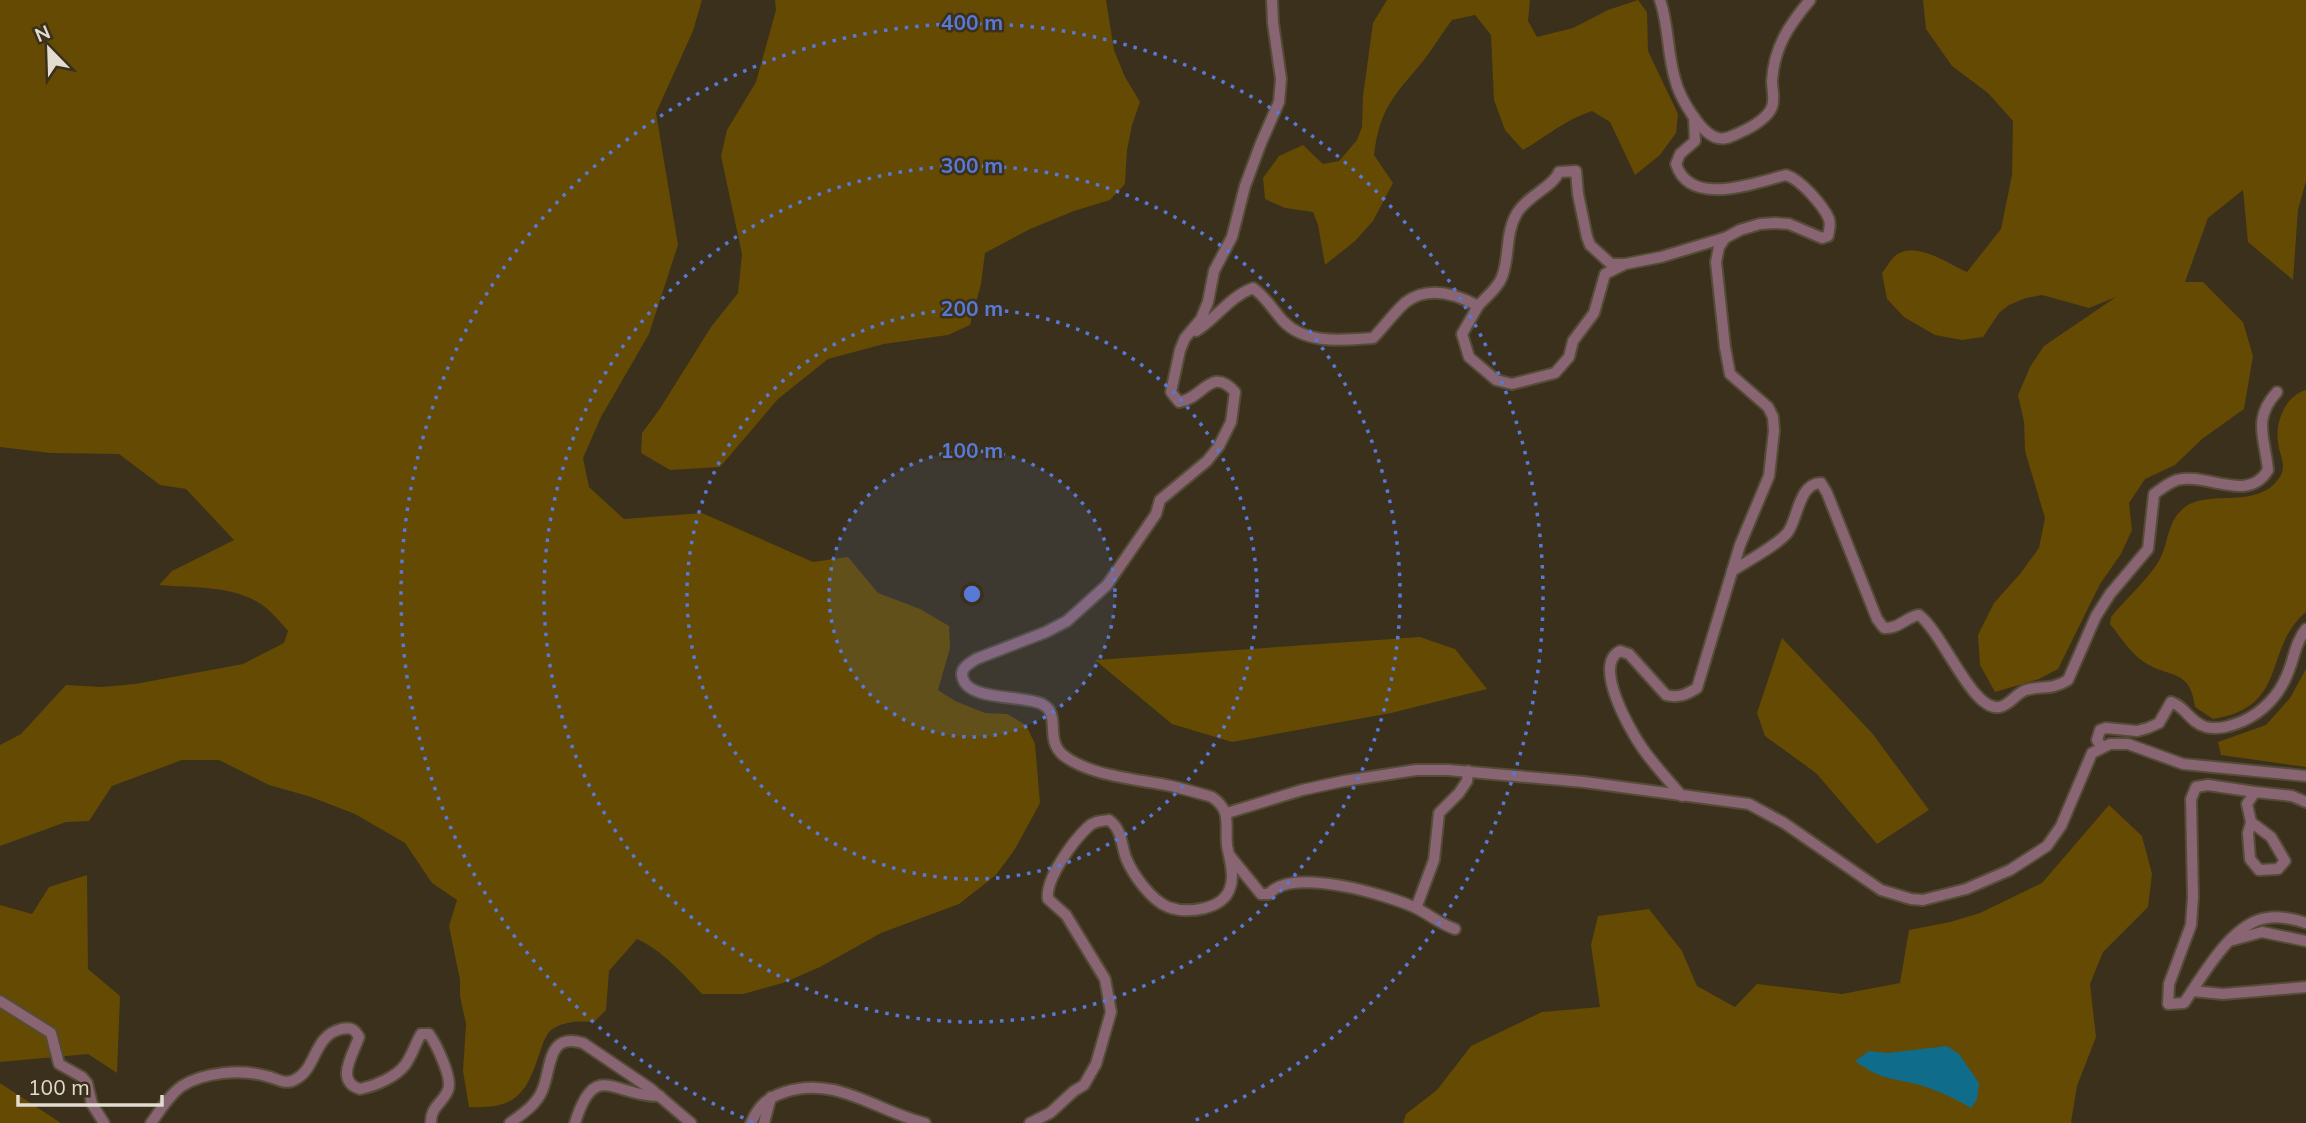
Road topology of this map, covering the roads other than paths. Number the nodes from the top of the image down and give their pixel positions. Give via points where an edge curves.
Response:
1 (1272, 0) edge
2 (1660, 0) edge
3 (1810, 0) edge
4 (1694, 117) junction
5 (1725, 238) junction
6 (1625, 264) junction
7 (1478, 306) junction
8 (1185, 338) junction
9 (2277, 392) dead end
10 (1732, 571) junction
11 (2306, 629) edge
12 (2102, 747) junction
13 (1468, 771) junction
14 (2306, 776) edge
15 (2255, 792) junction
16 (1682, 796) junction
17 (2306, 802) edge
18 (1227, 813) junction
19 (2251, 822) junction
20 (1228, 854) junction
21 (1416, 908) junction
22 (2306, 923) edge
23 (1455, 929) dead end
24 (2231, 941) junction
25 (2306, 941) edge
26 (2306, 986) edge
27 (2192, 991) junction
28 (0, 1001) edge
29 (660, 1096) junction
30 (771, 1097) junction
31 (104, 1123) edge
32 (150, 1123) edge
33 (431, 1123) edge
34 (510, 1123) edge
35 (575, 1123) edge
36 (691, 1123) edge
37 (751, 1123) edge
38 (764, 1123) edge
39 (925, 1123) edge
40 (1030, 1123) edge

1 - 8 street via 1281,79 1279,102 1245,186 1232,237 1214,271 1208,302
2 - 4 street via 1674,78
3 - 4 street via 1780,41 1770,111 1725,139 1715,138
4 - 5 street via 1695,141 1676,164 1686,183 1735,189 1786,175 1794,177 1829,219 1828,236 1822,238 1776,223 1760,224
5 - 6 street
5 - 10 street via 1716,262 1731,374 1768,407 1774,431 1769,476
6 - 7 street via 1605,274 1594,313 1555,373 1512,384 1496,380 1469,357 1462,334
6 - 7 street via 1611,264 1590,245 1576,171 1559,172 1556,181 1540,189 1516,214 1501,279
7 - 8 street via 1460,296 1430,292 1406,302 1373,338 1335,340 1295,331 1252,288 1239,293 1205,326
8 - 18 street via 1171,392 1174,398 1188,401 1210,383 1220,381 1235,391 1231,422 1219,446 1160,500 1132,551 1089,602 1067,621 976,659 962,673 970,688 1050,708 1052,739 1063,755 1083,766 1212,797
9 - 10 street via 2262,419 2269,470 2262,481 2237,485 2179,479 2154,494 2148,549 2103,605 2068,680 2048,689 2023,691 2003,707 1984,704 1968,687 1929,622 1919,615 1894,629 1884,628 1821,483 1809,488 1788,533
10 - 16 street via 1696,688 1687,694 1666,695 1629,654 1620,651 1611,660 1614,691 1629,725
11 - 12 street via 2276,695 2252,717 2229,727 2212,728 2190,719 2171,702 2159,723 2148,728 2101,730 2097,740
12 - 14 street via 2127,744 2183,764
12 - 16 street via 2092,753 2061,826 2047,846 2010,870 1966,889 1923,900 1881,890 1749,804
13 - 16 street
13 - 18 street via 1416,770 1344,781
13 - 21 street via 1459,793 1439,813 1434,860
15 - 17 street
15 - 19 street via 2247,804
15 - 27 street via 2208,785 2196,787 2191,799 2191,925 2169,985 2168,1004 2184,1003
18 - 20 street
19 - 19 street via 2272,837 2286,860 2278,869 2259,870 2250,859
20 - 21 street via 1261,894 1287,884 1312,882 1359,890
20 - 40 street via 1230,889 1221,901 1207,908 1185,909 1168,907 1144,886 1109,820 1088,827 1064,858 1048,885 1048,899 1066,915 1105,979 1111,1012 1096,1064 1084,1085
21 - 23 street
22 - 24 street via 2267,918 2244,927
24 - 25 street via 2262,932
24 - 27 street via 2210,962
26 - 27 street via 2223,994
28 - 31 street via 51,1032 59,1064 87,1083 92,1104
29 - 34 street via 583,1043 568,1041 554,1051 547,1064 538,1098
29 - 35 street via 597,1086 582,1100
29 - 36 street
30 - 37 street via 761,1103
30 - 38 street
30 - 39 street via 793,1089 824,1087
32 - 33 street via 182,1086 206,1076 249,1074 288,1083 295,1080 326,1036 351,1028 359,1037 346,1074 360,1089 397,1073 421,1034 429,1034 449,1080

